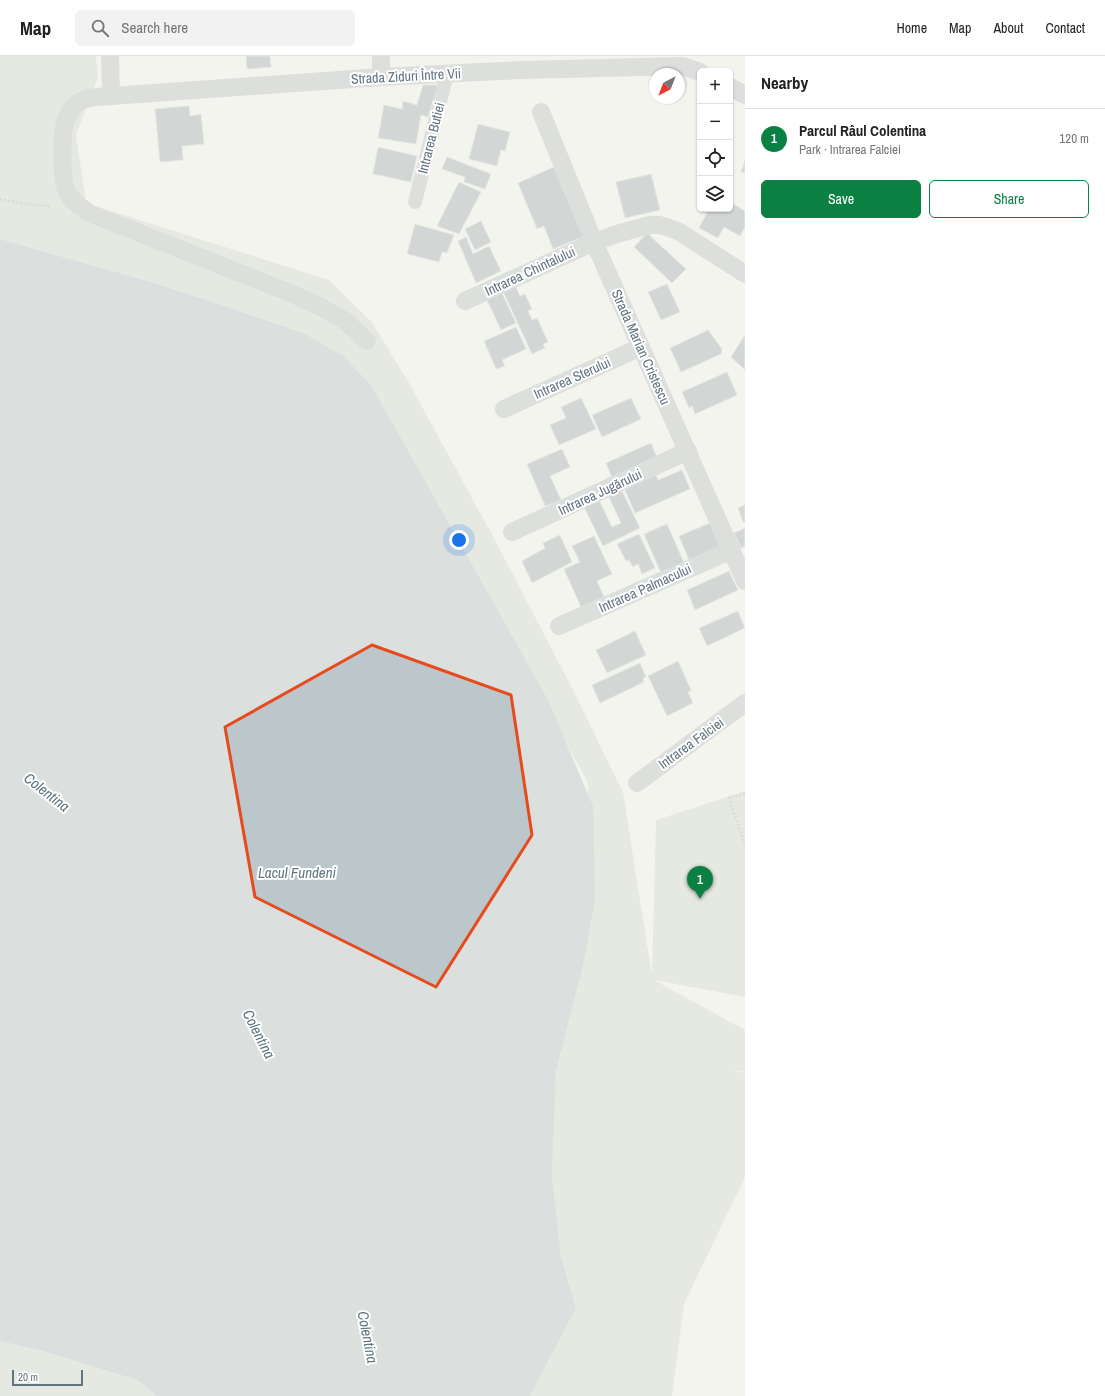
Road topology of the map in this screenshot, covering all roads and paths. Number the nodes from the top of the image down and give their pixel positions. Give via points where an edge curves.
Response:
1 (110, 56) edge
2 (381, 56) edge
3 (697, 71) edge
4 (447, 74) junction
5 (381, 77) junction
6 (733, 89) edge
7 (745, 95) edge
8 (112, 96) junction
9 (541, 112) dead end
10 (0, 199) edge
11 (415, 202) dead end
12 (78, 205) junction
13 (594, 242) junction
14 (745, 274) edge
15 (465, 301) dead end
16 (367, 341) dead end
17 (641, 347) junction
18 (504, 409) dead end
19 (688, 451) junction
20 (512, 532) dead end
21 (732, 550) junction
22 (745, 581) edge
23 (559, 626) dead end
24 (745, 703) edge
25 (637, 783) dead end
26 (745, 793) edge
27 (745, 844) edge

1 - 8 street
2 - 5 street
3 - 4 street, Strada Ziduri Între Vii via 683,66
4 - 5 street, Strada Ziduri Între Vii
4 - 11 street, Intrarea Butiei
5 - 8 street, Strada Ziduri Între Vii
6 - 7 street
8 - 12 street, Strada Ziduri Între Vii via 85,98 68,114 64,127 63,173 67,192
9 - 13 street, Strada Marian Cristescu
10 - 12 path via 31,205
12 - 16 street, Strada Ziduri Între Vii via 89,213 319,306 344,320
13 - 14 street, Intrarea Chintalului via 650,225 660,225 678,231
13 - 15 street, Intrarea Chintalului
13 - 17 street, Strada Marian Cristescu
17 - 18 street, Intrarea Sterului
17 - 19 street, Strada Marian Cristescu
19 - 20 street, Intrarea Jugărului
19 - 21 street, Strada Marian Cristescu
21 - 22 street, Strada Marian Cristescu
21 - 23 street, Intrarea Palmacului
24 - 25 street, Intrarea Falciei
26 - 27 path via 729,798

